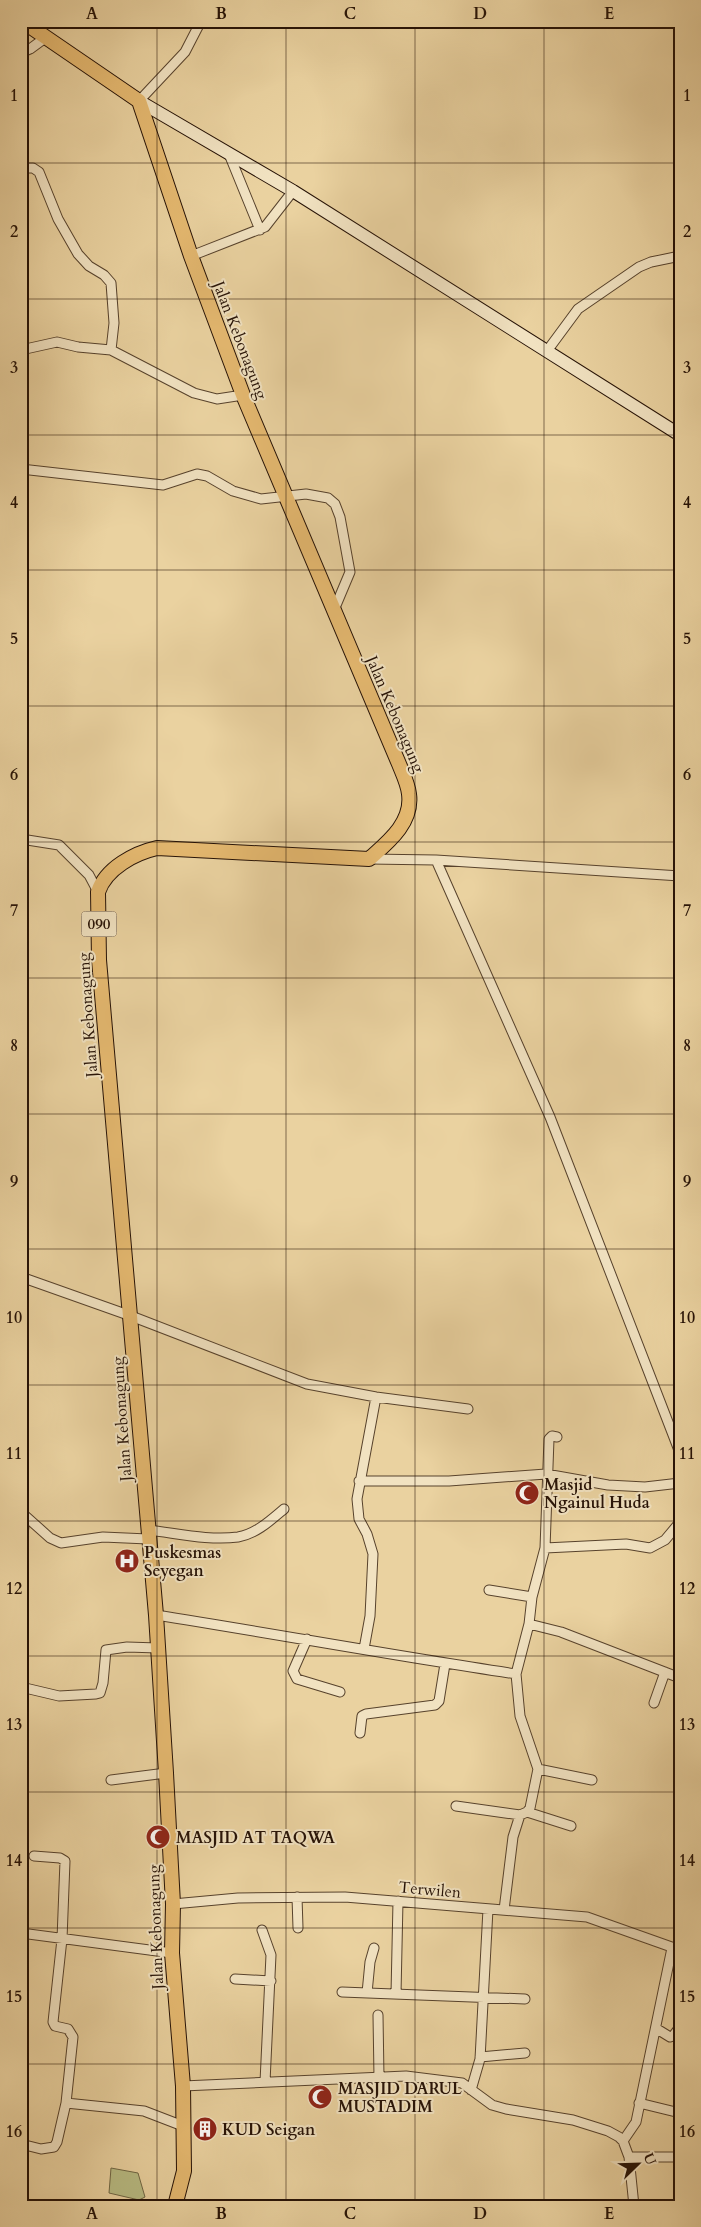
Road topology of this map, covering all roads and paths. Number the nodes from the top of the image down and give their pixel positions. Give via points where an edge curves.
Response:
1 (22, 21) edge
2 (201, 21) edge
3 (45, 38) junction
4 (21, 52) edge
5 (139, 101) junction
6 (229, 154) junction
7 (21, 168) edge
8 (293, 192) junction
9 (260, 230) junction
10 (191, 256) junction
11 (680, 256) edge
12 (21, 350) edge
13 (111, 350) junction
14 (547, 352) junction
15 (243, 395) junction
16 (680, 435) edge
17 (21, 469) edge
18 (286, 498) junction
19 (334, 610) junction
20 (21, 839) edge
21 (369, 859) junction
22 (436, 860) junction
23 (680, 876) edge
24 (98, 892) junction
25 (21, 1277) edge
26 (131, 1316) junction
27 (376, 1398) junction
28 (468, 1408) dead end
29 (557, 1437) dead end
30 (680, 1453) edge
31 (546, 1474) junction
32 (359, 1482) junction
33 (680, 1483) edge
34 (284, 1509) dead end
35 (23, 1514) edge
36 (680, 1522) edge
37 (148, 1534) junction
38 (544, 1548) junction
39 (21, 1554) edge
40 (490, 1590) dead end
41 (532, 1597) junction
42 (156, 1615) junction
43 (529, 1624) junction
44 (307, 1639) junction
45 (158, 1648) junction
46 (364, 1649) junction
47 (445, 1664) junction
48 (665, 1672) junction
49 (516, 1674) junction
50 (680, 1678) edge
51 (21, 1687) edge
52 (340, 1692) dead end
53 (654, 1703) dead end
54 (360, 1733) dead end
55 (538, 1769) junction
56 (166, 1773) junction
57 (111, 1780) dead end
58 (592, 1780) dead end
59 (456, 1806) dead end
60 (524, 1814) junction
61 (571, 1826) dead end
62 (34, 1856) dead end
63 (297, 1897) junction
64 (398, 1901) junction
65 (173, 1904) junction
66 (488, 1909) junction
67 (504, 1910) junction
68 (298, 1928) dead end
69 (262, 1930) dead end
70 (21, 1933) edge
71 (62, 1939) junction
72 (374, 1948) dead end
73 (676, 1949) edge
74 (172, 1953) junction
75 (235, 1979) dead end
76 (271, 1981) junction
77 (342, 1992) dead end
78 (367, 1993) junction
79 (396, 1994) junction
80 (484, 1997) junction
81 (525, 1999) dead end
82 (378, 2015) dead end
83 (680, 2027) edge
84 (657, 2029) junction
85 (526, 2053) dead end
86 (480, 2057) junction
87 (378, 2077) junction
88 (265, 2082) junction
89 (184, 2086) junction
90 (471, 2090) junction
91 (66, 2103) junction
92 (639, 2103) junction
93 (680, 2113) edge
94 (183, 2126) junction
95 (623, 2141) junction
96 (21, 2144) edge
97 (629, 2157) junction
98 (680, 2157) edge
99 (175, 2206) edge
100 (634, 2206) edge

1 - 3 main road
2 - 5 street via 185,52
3 - 4 street
3 - 5 main road
5 - 6 street
5 - 10 main road, Jalan Kebonagung
6 - 8 street
6 - 9 street
7 - 13 street via 33,168 39,172 73,246 83,261 111,283 114,323
8 - 9 street
8 - 14 street
9 - 10 street
10 - 15 main road, Jalan Kebonagung
11 - 14 street via 639,267 578,309
12 - 13 street via 57,342
13 - 15 street via 194,393 217,399
14 - 16 street
15 - 18 main road, Jalan Kebonagung
17 - 18 street via 162,485 197,474 233,491 261,499
18 - 19 main road, Jalan Kebonagung
18 - 19 street via 315,494 335,504 343,529 350,576
19 - 21 main road, Jalan Kebonagung via 410,796 408,810 398,832
20 - 24 street via 59,845 89,875
21 - 22 street
21 - 24 main road, 090 via 158,848 142,852 115,868
22 - 23 street
22 - 30 street via 550,1117
24 - 26 main road, Jalan Kebonagung / 090 via 99,960
25 - 26 street
26 - 27 street via 307,1384
26 - 37 main road, Jalan Kebonagung / 090
27 - 28 street
27 - 32 street
29 - 31 street via 549,1439
31 - 32 street via 450,1481
31 - 33 street via 608,1485 645,1487
31 - 38 street
32 - 46 street via 359,1519 373,1554 370,1616
34 - 37 street via 268,1523 239,1537
35 - 37 street via 50,1538 61,1542
35 - 39 street
36 - 38 street via 665,1540 650,1548 626,1544
37 - 42 main road, Jalan Kebonagung / 090
38 - 41 street
40 - 41 street
41 - 43 street
42 - 44 street
42 - 45 main road, Jalan Kebonagung / 090
43 - 48 street via 561,1632
43 - 49 street
44 - 46 street
44 - 52 street via 294,1671 297,1679
45 - 51 street via 106,1650 103,1683 98,1694 59,1696
45 - 56 main road, Jalan Kebonagung / 090
46 - 47 street
47 - 49 street
47 - 54 street via 439,1701 435,1705 366,1714 362,1716
48 - 50 street
48 - 53 street
49 - 55 street via 520,1716
55 - 58 street
55 - 60 street via 532,1801
56 - 57 street
56 - 65 main road, Jalan Kebonagung / 090
59 - 60 street
60 - 61 street
60 - 67 street via 513,1837
62 - 71 street via 65,1861
63 - 64 street, Terwilen
63 - 65 street, Terwilen
63 - 68 street
64 - 66 street, Terwilen
64 - 79 street
65 - 74 main road, Jalan Kebonagung / 090
66 - 67 street, Terwilen
66 - 80 street
67 - 73 street, Terwilen via 587,1917
69 - 76 street via 271,1955
70 - 71 street
71 - 74 street
71 - 91 street via 53,2022 55,2026 68,2029 73,2037
72 - 78 street
73 - 84 street
74 - 89 main road, Jalan Kebonagung / 090
75 - 76 street
76 - 88 street
77 - 78 street
78 - 79 street
79 - 80 street
80 - 81 street
80 - 86 street
82 - 87 street
83 - 84 street via 673,2036
84 - 92 street
85 - 86 street
86 - 90 street
87 - 88 street
87 - 90 street via 443,2079 462,2083
88 - 89 street
89 - 94 main road, Jalan Kebonagung / 090
90 - 95 street via 492,2105 574,2120 608,2131
91 - 94 street via 144,2111
91 - 96 street via 54,2147 41,2149
92 - 93 street
92 - 95 street via 634,2126
94 - 99 main road, Jalan Kebonagung / 090 via 184,2171
95 - 97 street
97 - 98 street
97 - 100 street

